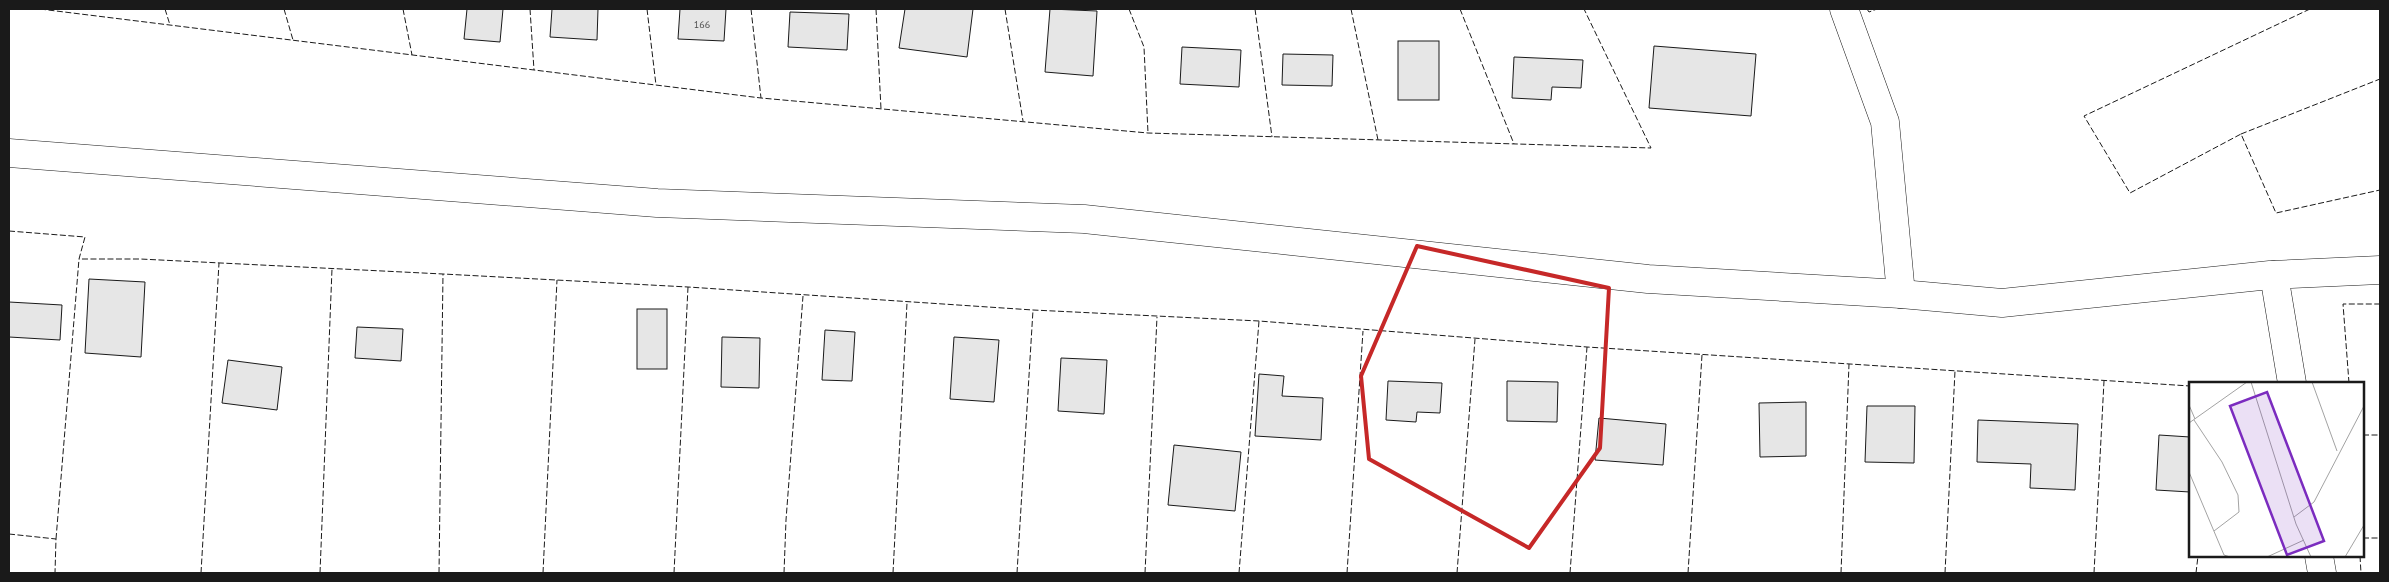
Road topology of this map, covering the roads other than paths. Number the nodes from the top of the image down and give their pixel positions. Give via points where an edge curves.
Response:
1 (1844, 9) edge
2 (9, 153) edge
3 (2380, 270) edge
4 (2274, 275) junction
5 (1901, 294) junction
6 (2292, 382) edge
7 (2319, 557) edge
8 (2322, 573) edge

1 - 5 street via 1885,122
2 - 5 street via 657,203 1084,219 1648,279
3 - 4 street
4 - 5 street via 2002,304
4 - 6 street
7 - 8 street

